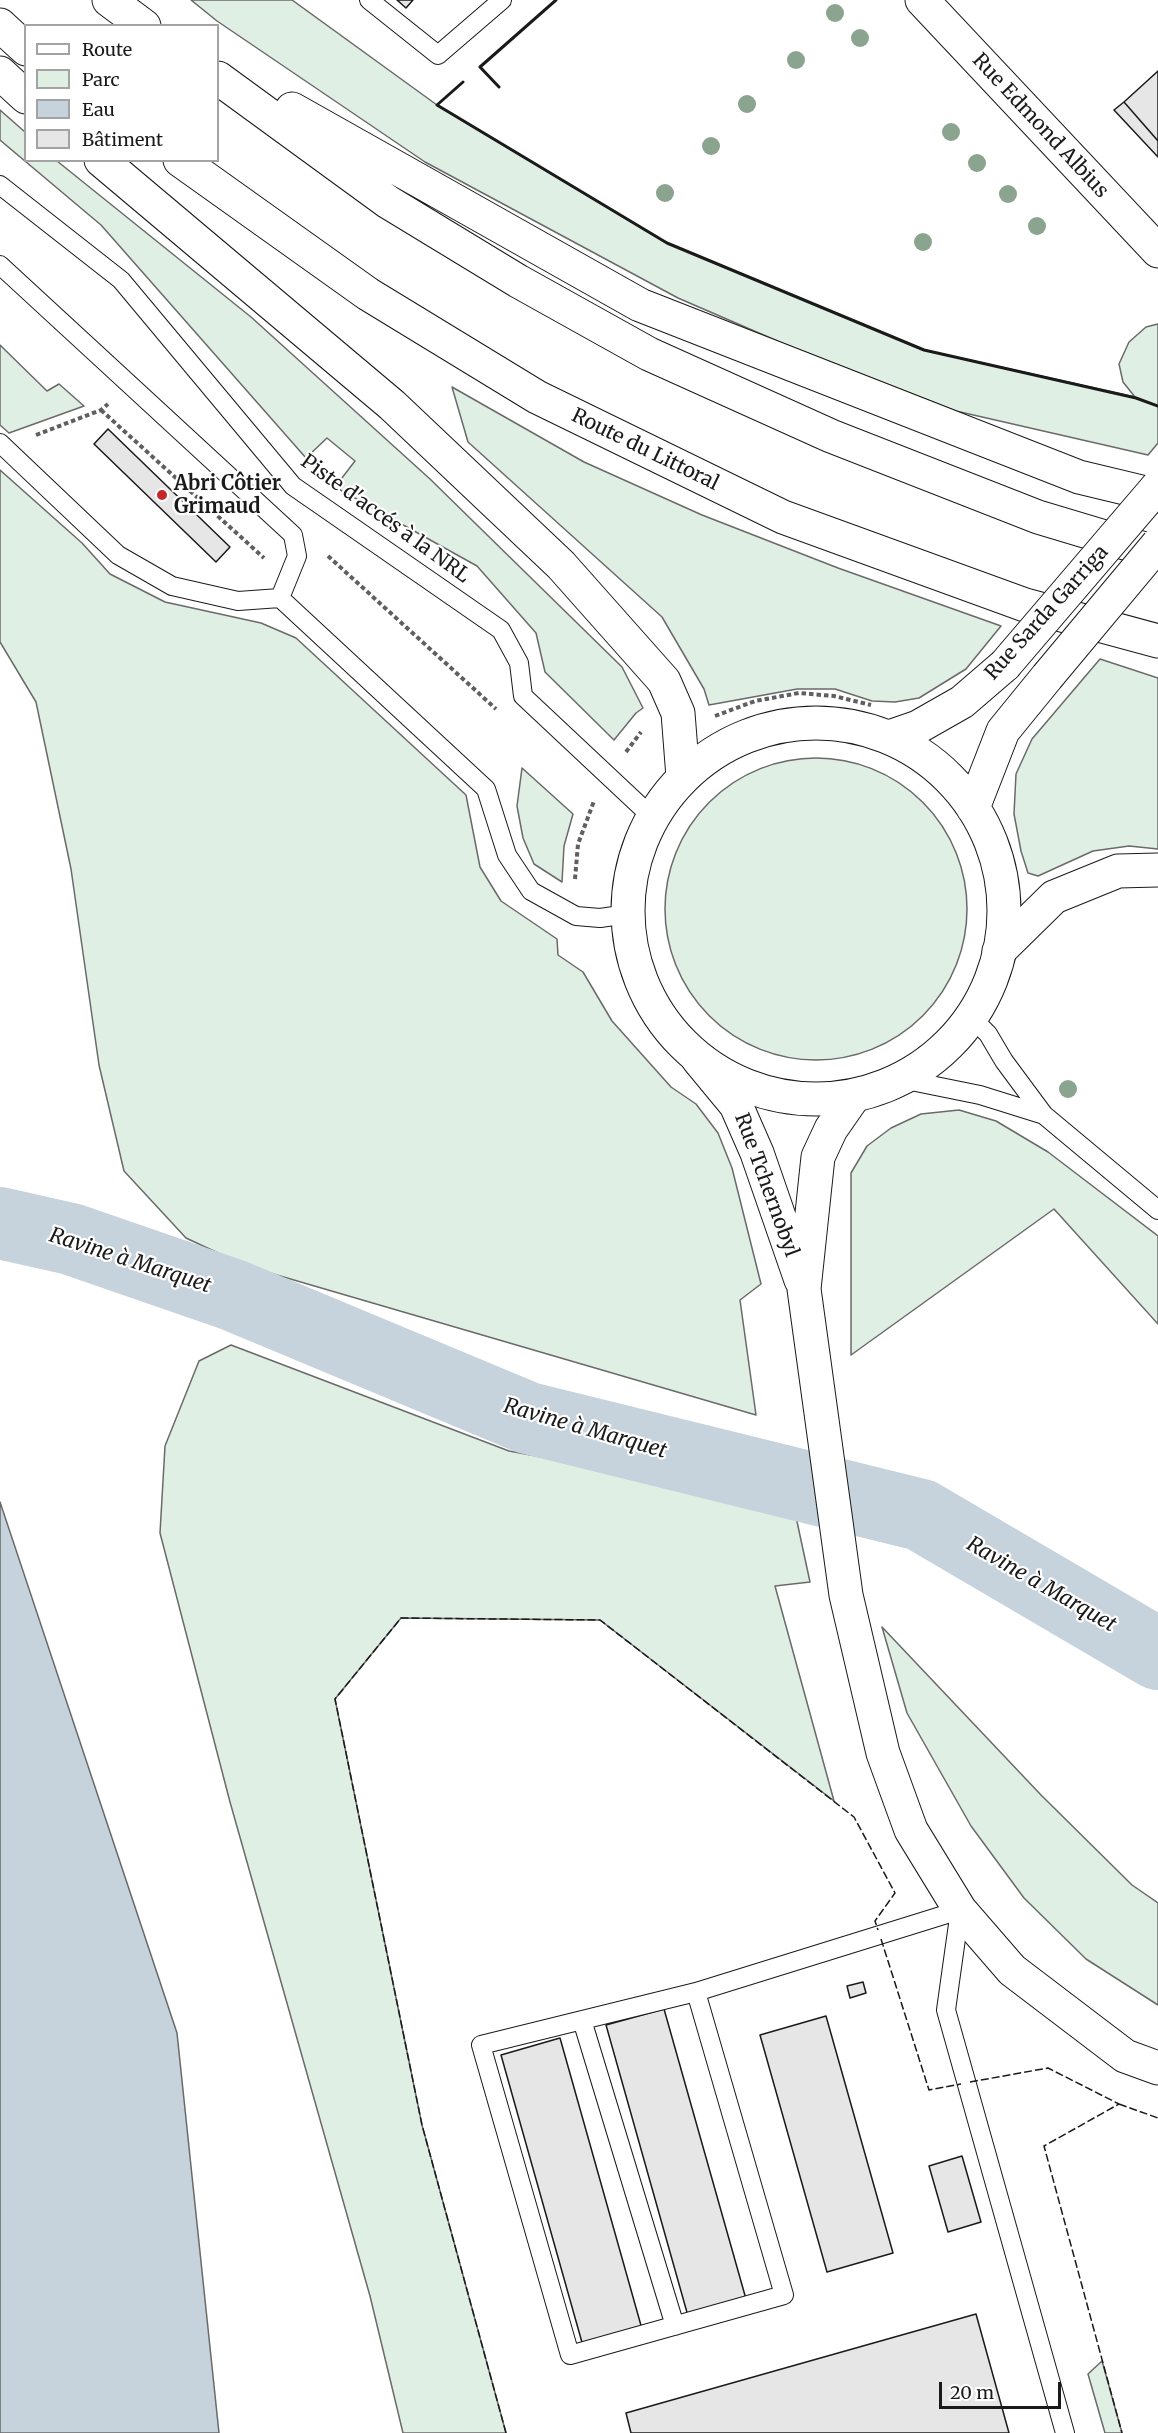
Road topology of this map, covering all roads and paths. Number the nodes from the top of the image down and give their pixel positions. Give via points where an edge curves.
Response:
1 (109, 0) edge
2 (369, 0) edge
3 (502, 0) edge
4 (922, 0) edge
5 (143, 24) edge
6 (0, 25) edge
7 (24, 47) edge
8 (219, 68) edge
9 (0, 73) edge
10 (219, 79) edge
11 (24, 96) edge
12 (103, 162) edge
13 (183, 162) edge
14 (0, 186) edge
15 (1158, 251) edge
16 (0, 265) edge
17 (128, 384) junction
18 (101, 410) junction
19 (2, 445) edge
20 (1158, 486) edge
21 (1158, 496) edge
22 (1158, 544) edge
23 (1158, 554) edge
24 (328, 556) dead end
25 (264, 559) dead end
26 (280, 598) junction
27 (1158, 641) edge
28 (497, 711) dead end
29 (705, 720) dead end
30 (885, 722) junction
31 (609, 776) junction
32 (683, 777) junction
33 (974, 808) junction
34 (652, 817) junction
35 (1158, 870) edge
36 (574, 878) dead end
37 (628, 914) junction
38 (999, 951) junction
39 (971, 1017) junction
40 (698, 1059) junction
41 (901, 1080) junction
42 (854, 1096) junction
43 (1044, 1115) junction
44 (1158, 1210) edge
45 (804, 1289) junction
46 (960, 1910) junction
47 (696, 1992) junction
48 (582, 2020) junction
49 (1158, 2068) edge
50 (675, 2326) junction
51 (1065, 2433) edge

1 - 5 main road
2 - 3 lane via 438,55
4 - 15 main road, Rue Edmond Albius
6 - 7 main road
8 - 21 main road via 640,305 1079,477
9 - 11 main road
10 - 23 main road via 388,202 649,354 831,436 1027,513
12 - 32 main road via 392,405 561,566 664,681 678,713
13 - 27 main road, Route du Littoral via 368,294 559,408 783,517 1025,605
14 - 31 lane, Piste d'accés à la NRL via 122,279 293,486 501,630 519,663 523,696
16 - 17 lane
17 - 18 path
17 - 26 lane via 293,535 297,556
18 - 19 path
18 - 25 path
19 - 26 lane via 118,555 172,586 238,601
20 - 30 main road, Rue Sarda Garriga, bridge via 1005,665 962,702 918,727
22 - 33 main road, Rue Sarda Garriga, bridge via 1003,731
24 - 28 path
26 - 37 lane via 486,789 507,855 531,891 576,916
29 - 30 path via 756,701 799,693 834,696
30 - 32 main road via 813,723 759,731 718,749
30 - 33 main road via 937,766
31 - 34 lane, Piste d'accés à la NRL
31 - 36 path via 588,811 578,844
32 - 34 main road
33 - 38 main road via 994,853 1004,902
34 - 37 main road via 633,864
35 - 38 main road via 1118,871 1054,897
37 - 40 main road via 636,969 661,1018
38 - 39 main road via 988,985
39 - 41 main road via 928,1063
39 - 43 lane via 988,1034
40 - 42 main road via 733,1081 772,1095 813,1100
40 - 45 main road, Rue Tchernobyl via 736,1105 757,1153
41 - 42 main road
41 - 43 lane via 980,1095
42 - 45 main road via 831,1129 818,1157
43 - 44 lane
45 - 46 main road via 846,1595 883,1753 907,1819
46 - 47 lane
46 - 49 main road via 1012,1970 1125,2055
46 - 51 lane via 946,2010
47 - 48 lane
47 - 50 lane via 784,2295
48 - 50 lane
48 - 50 lane via 481,2045 570,2355

